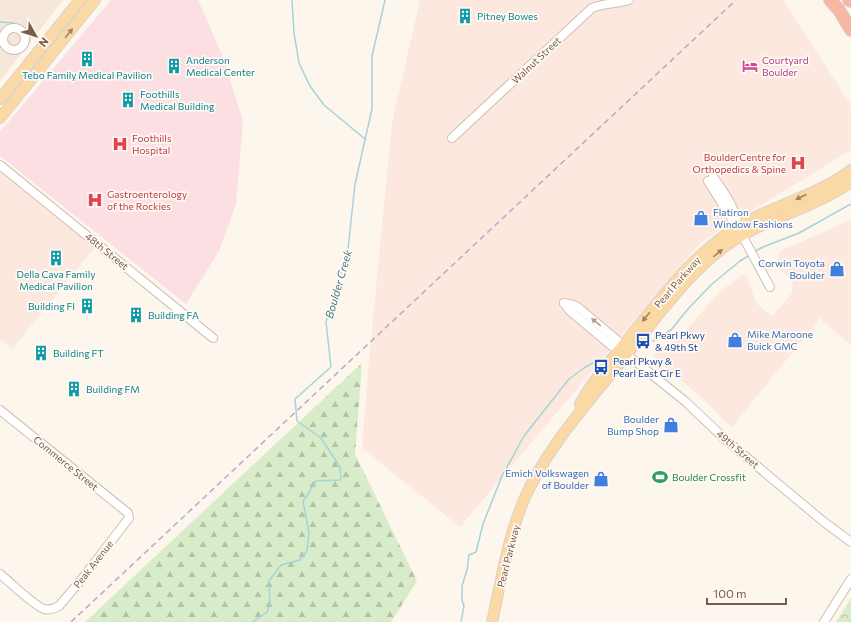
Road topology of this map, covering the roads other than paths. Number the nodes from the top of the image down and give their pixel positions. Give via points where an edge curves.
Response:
1 (80, 0) edge
2 (95, 0) edge
3 (629, 0) edge
4 (830, 0) edge
5 (851, 30) edge
6 (0, 99) edge
7 (0, 118) edge
8 (452, 138) dead end
9 (0, 165) edge
10 (711, 179) dead end
11 (849, 180) edge
12 (740, 231) junction
13 (770, 287) dead end
14 (213, 338) dead end
15 (624, 352) junction
16 (0, 410) edge
17 (129, 518) joint
18 (851, 542) edge
19 (0, 574) edge
20 (851, 579) edge
21 (492, 622) edge
22 (824, 622) edge

1 - 6 main road
7 -> 2 main road
3 - 8 street, Walnut Street via 592,8
4 - 5 highway
9 - 14 street, 48th Street
10 - 12 street
11 - 12 main road, Pearl Parkway via 825,197 771,221
12 - 13 street
12 - 15 main road, Pearl Parkway via 713,244 687,268
15 -> 15 street via 618,341 585,313 574,305 564,303 613,347
15 - 18 street, 49th Street via 782,487
15 - 21 main road, Pearl Parkway via 539,470 522,507 507,552
16 - 17 street, Commerce Street via 128,513
17 - 19 street, Peak Avenue via 82,579 55,609 39,607
20 - 22 street

